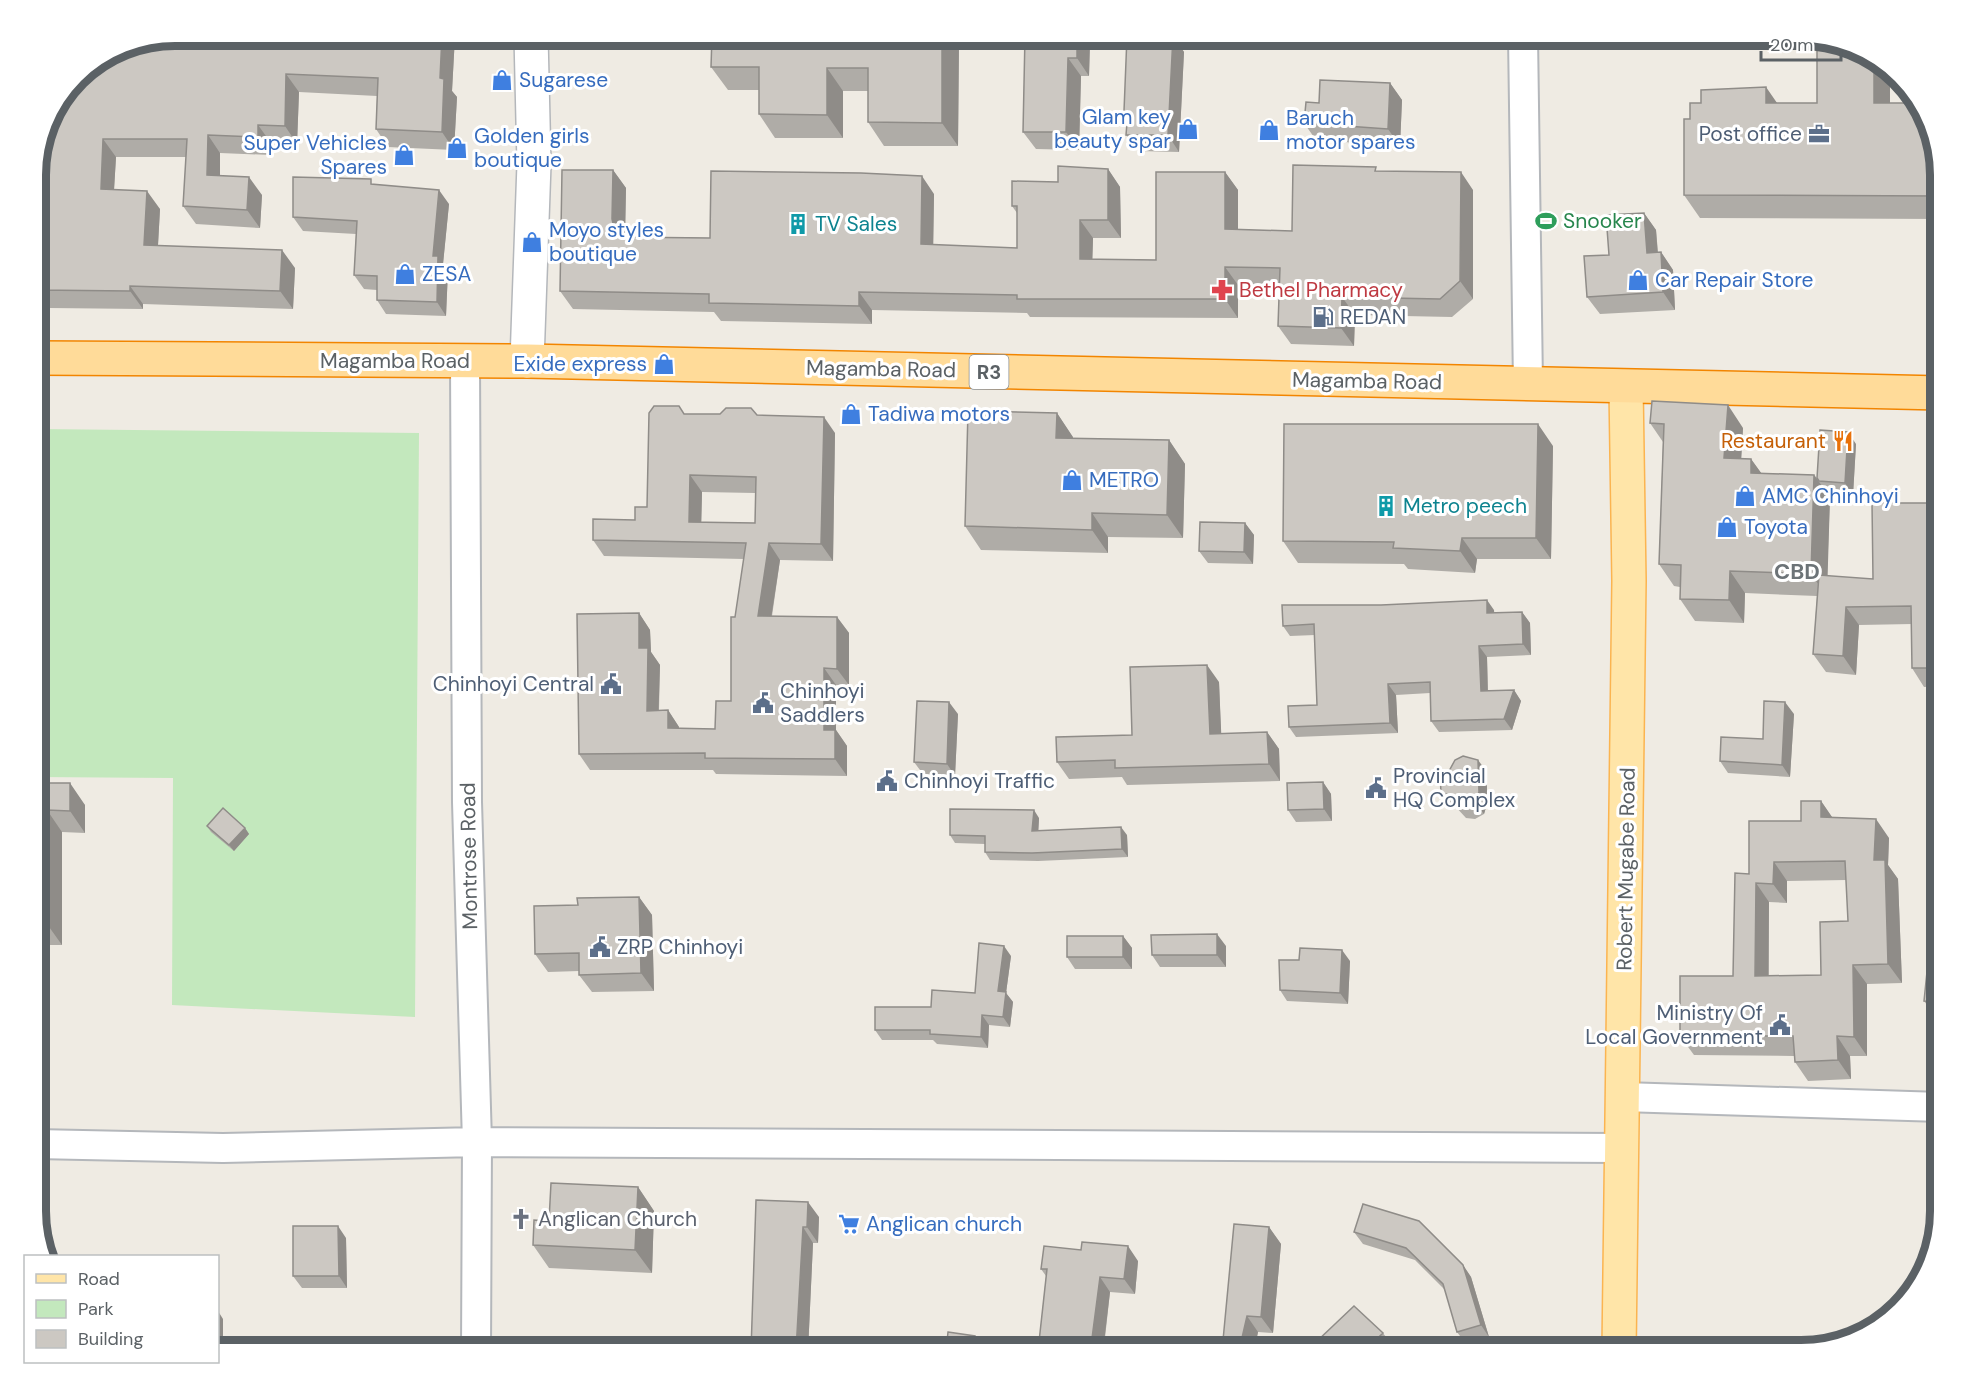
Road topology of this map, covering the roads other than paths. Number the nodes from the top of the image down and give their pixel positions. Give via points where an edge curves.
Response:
1 (531, 46) edge
2 (1523, 46) edge
3 (47, 358) edge
4 (526, 361) junction
5 (465, 362) junction
6 (1528, 384) junction
7 (1626, 387) junction
8 (1930, 393) edge
9 (1623, 1096) junction
10 (1930, 1107) edge
11 (477, 1142) junction
12 (47, 1144) edge
13 (1620, 1148) junction
14 (476, 1340) edge
15 (1619, 1340) edge

1 - 4 street via 534,164
2 - 6 street
3 - 5 highway, Magamba Road / R3
4 - 5 highway, Magamba Road / R3
4 - 6 highway, Magamba Road / R3
5 - 11 street, Montrose Road via 467,802
6 - 7 highway, Magamba Road / R3
7 - 8 highway, Magamba Road / R3
7 - 9 main road, Robert Mugabe Road via 1629,581
9 - 10 street
9 - 13 main road, Robert Mugabe Road
11 - 12 street via 223,1148
11 - 13 street
11 - 14 street, Montrose Road
13 - 15 main road, Robert Mugabe Road

